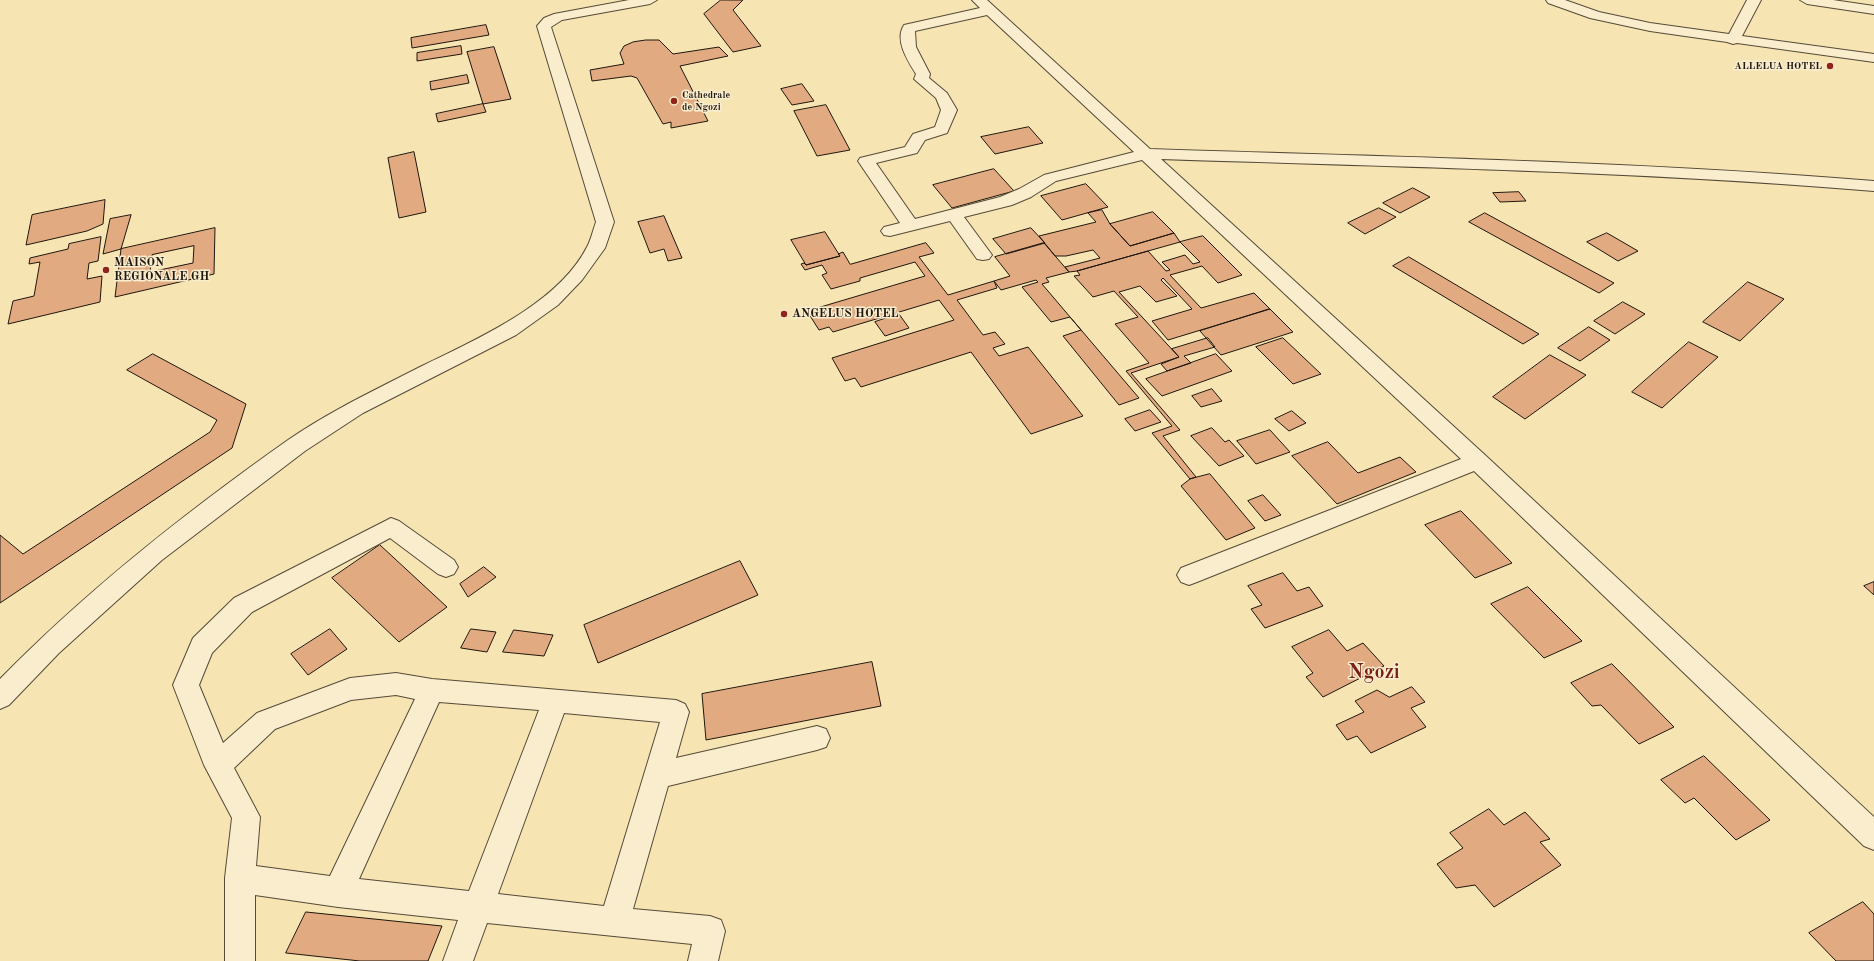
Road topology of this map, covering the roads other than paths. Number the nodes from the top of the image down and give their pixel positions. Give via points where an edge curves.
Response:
1 (650, 0) edge
2 (1553, 0) edge
3 (1754, 0) edge
4 (1807, 0) edge
5 (984, 5) edge
6 (1874, 10) edge
7 (1733, 40) junction
8 (1874, 58) edge
9 (1147, 154) junction
10 (1874, 186) edge
11 (954, 215) junction
12 (910, 225) junction
13 (890, 231) dead end
14 (983, 255) dead end
15 (1477, 461) junction
16 (446, 567) dead end
17 (1189, 575) dead end
18 (432, 690) junction
19 (0, 697) edge
20 (556, 700) junction
21 (817, 738) dead end
22 (218, 765) junction
23 (658, 775) junction
24 (1874, 836) edge
25 (240, 878) junction
26 (338, 892) junction
27 (477, 909) junction
28 (614, 922) junction
29 (240, 961) edge
30 (458, 961) edge
31 (702, 961) edge

1 - 19 street via 558,17 548,21 544,26 605,222 596,248 576,276 551,301 509,331 356,408 297,446 154,554 50,645
2 - 7 street via 1618,22
3 - 7 street
4 - 6 street
5 - 9 street
5 - 12 street via 909,28 906,39 912,56 923,74 921,79 942,96 949,110 942,130 919,137 911,150 866,161
7 - 8 street
9 - 10 street via 1555,167 1756,176
9 - 11 street via 1050,178 1006,201
9 - 15 street
11 - 12 street
11 - 14 street
12 - 13 street
15 - 17 street
15 - 24 street
16 - 22 street via 391,527 243,605 202,646 186,686
18 - 20 street
18 - 22 street via 396,684 350,689 266,721
18 - 26 street
20 - 23 street via 676,712
20 - 27 street
21 - 23 street
22 - 25 street via 246,818
23 - 28 street
25 - 26 street
25 - 29 street
26 - 27 street
27 - 28 street
27 - 30 street
28 - 31 street via 710,931

